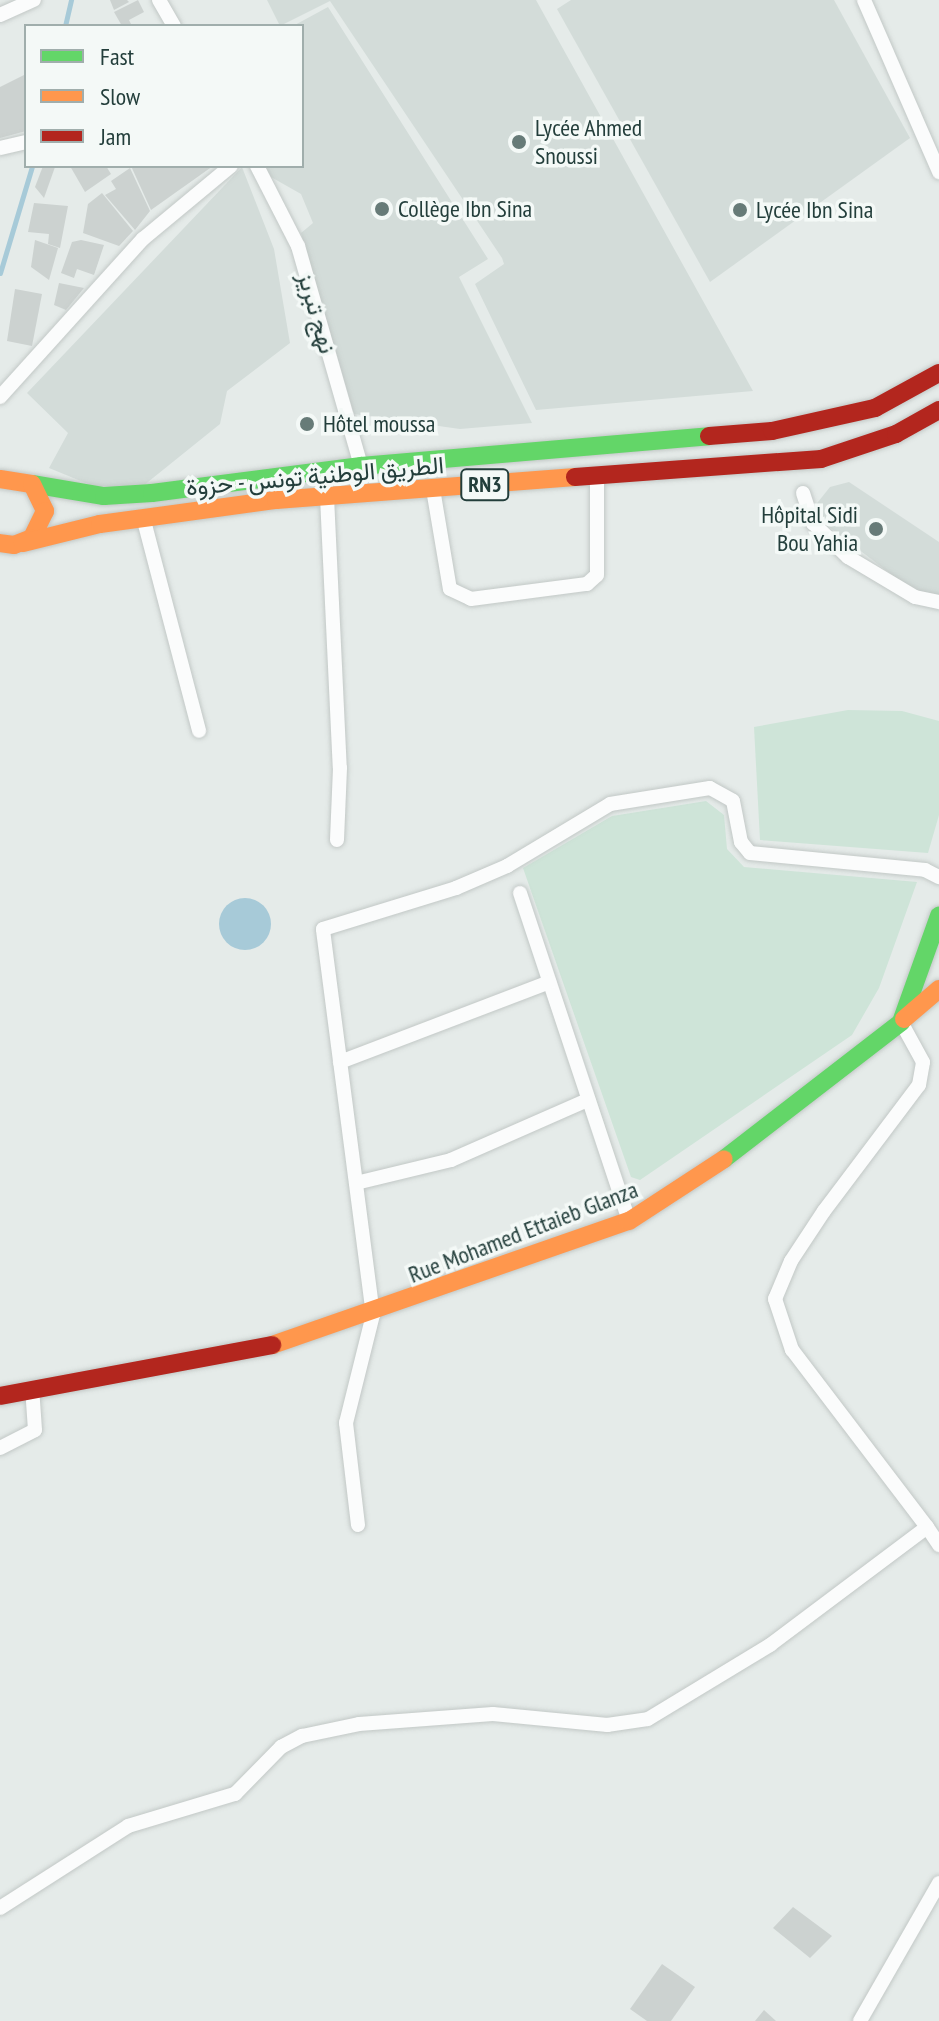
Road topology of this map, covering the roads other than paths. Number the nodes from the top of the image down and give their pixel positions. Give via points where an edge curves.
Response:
1 (34, 0) edge
2 (159, 0) edge
3 (864, 0) edge
4 (0, 15) edge
5 (173, 24) edge
6 (939, 129) edge
7 (926, 139) junction
8 (24, 142) edge
9 (0, 148) edge
10 (229, 168) edge
11 (258, 168) edge
12 (939, 172) edge
13 (939, 373) edge
14 (0, 397) edge
15 (939, 410) edge
16 (361, 466) junction
17 (0, 467) edge
18 (597, 478) junction
19 (17, 480) edge
20 (276, 480) junction
21 (433, 489) junction
22 (803, 493) dead end
23 (327, 497) junction
24 (276, 500) junction
25 (143, 517) junction
26 (9, 545) edge
27 (939, 602) edge
28 (199, 731) dead end
29 (337, 840) dead end
30 (939, 877) edge
31 (520, 893) dead end
32 (939, 916) edge
33 (549, 982) junction
34 (939, 989) edge
35 (901, 1022) junction
36 (340, 1062) junction
37 (588, 1100) junction
38 (356, 1183) junction
39 (629, 1221) junction
40 (373, 1315) junction
41 (32, 1391) junction
42 (0, 1396) edge
43 (0, 1448) edge
44 (358, 1525) dead end
45 (927, 1527) junction
46 (939, 1545) edge
47 (939, 1883) edge
48 (0, 1908) edge
49 (860, 2021) edge

1 - 4 street
2 - 5 street
3 - 7 street
6 - 7 street
7 - 12 street
8 - 9 street
10 - 14 street via 143,239
11 - 16 street, نهج تبريز via 298,246
13 - 16 main road, الطريق الوطنية تونس - حزوة / RN3 via 897,399 816,425
15 - 18 main road, الطريق الوطنية تونس - حزوة / RN3 via 896,434 821,459
16 - 20 main road, الطريق الوطنية تونس - حزوة / RN3
17 - 19 main road
18 - 21 main road, الطريق الوطنية تونس - حزوة / RN3
18 - 21 street via 597,575 587,584 471,599 450,589
19 - 20 main road, الطريق الوطنية تونس - حزوة / RN3 via 104,496
19 - 26 main road, RN3 via 44,500 44,521
20 - 24 main road
21 - 23 main road, الطريق الوطنية تونس - حزوة / RN3
22 - 27 street via 813,523 848,557 915,597
23 - 24 main road, الطريق الوطنية تونس - حزوة / RN3
23 - 29 street via 340,768
24 - 25 main road, الطريق الوطنية تونس - حزوة / RN3
25 - 26 main road, الطريق الوطنية تونس - حزوة / RN3
25 - 28 street
30 - 36 street via 925,870 750,853 741,842 733,801 719,790 610,804 482,877 323,929
31 - 33 street
32 - 35 main road
33 - 36 street
33 - 37 street
34 - 35 main road, Rue Mohamed Ettaieb Glanza
35 - 39 main road, Rue Mohamed Ettaieb Glanza via 825,1086 678,1193
35 - 45 street via 923,1062 919,1085 824,1211 791,1261 775,1299 792,1350
36 - 38 street
37 - 38 street via 451,1160
37 - 39 street
38 - 40 street
39 - 40 main road, Rue Mohamed Ettaieb Glanza
40 - 41 main road, Rue Mohamed Ettaieb Glanza via 225,1357
40 - 44 street via 346,1423
41 - 42 main road, Rue Mohamed Ettaieb Glanza
41 - 43 street via 35,1430
45 - 46 street
45 - 48 street via 770,1645 648,1719 607,1725 493,1714 449,1716 302,1736 281,1747 235,1794 128,1826
47 - 49 street

